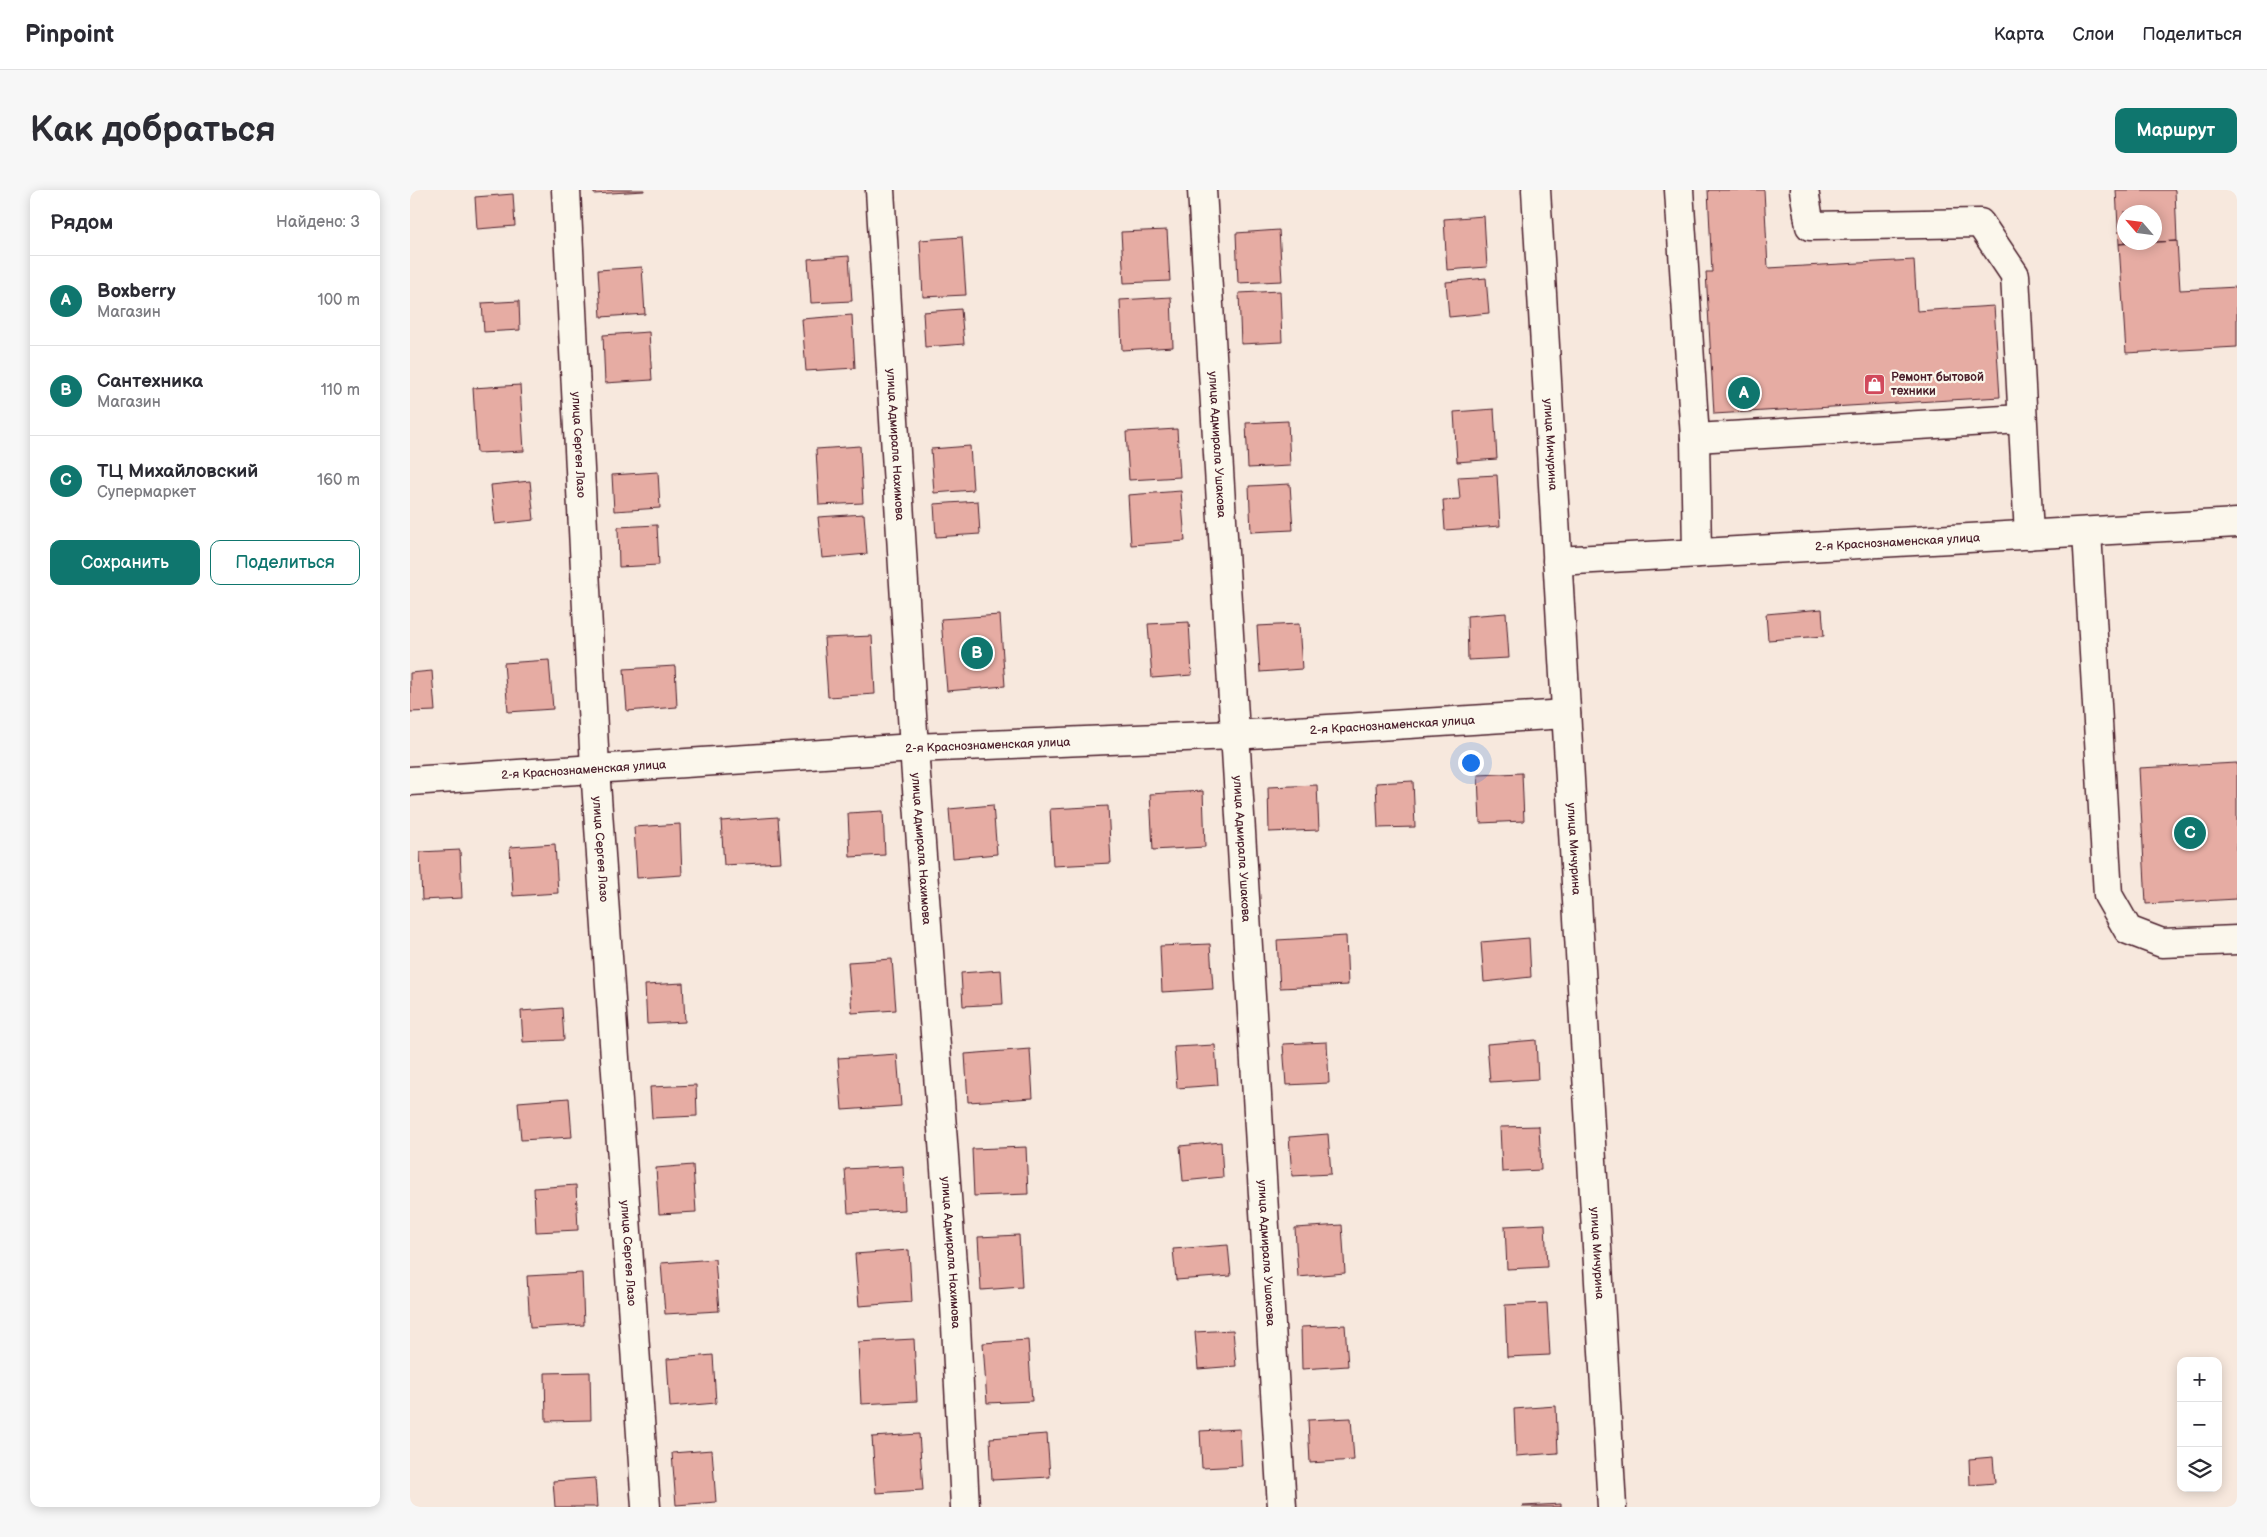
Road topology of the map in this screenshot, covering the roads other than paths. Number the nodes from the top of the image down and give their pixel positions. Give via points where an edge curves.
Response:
1 (566, 190) edge
2 (880, 190) edge
3 (1202, 190) edge
4 (1536, 190) edge
5 (1679, 190) edge
6 (1804, 190) edge
7 (2022, 419) junction
8 (1695, 438) junction
9 (2237, 523) edge
10 (2086, 532) junction
11 (2029, 535) junction
12 (1697, 553) junction
13 (1558, 561) junction
14 (1566, 714) junction
15 (1234, 735) junction
16 (914, 748) junction
17 (595, 768) junction
18 (410, 781) edge
19 (2237, 940) edge
20 (646, 1507) edge
21 (965, 1507) edge
22 (1282, 1507) edge
23 (1612, 1507) edge

1 - 17 street, улица Сергея Лазо
2 - 16 street, улица Адмирала Нахимова
3 - 15 street, улица Адмирала Ушакова
4 - 13 street, улица Мичурина
5 - 8 street
6 - 7 street via 1810,226 1980,223 2015,275
7 - 8 street
7 - 11 street
8 - 12 street
9 - 10 street, 2-я Краснознаменская улица
10 - 11 street, 2-я Краснознаменская улица
10 - 19 street via 2108,895 2128,930 2162,943
11 - 12 street, 2-я Краснознаменская улица
12 - 13 street, 2-я Краснознаменская улица
13 - 14 street, улица Мичурина
14 - 15 street, 2-я Краснознаменская улица
14 - 23 street, улица Мичурина
15 - 16 street, 2-я Краснознаменская улица
15 - 22 street, улица Адмирала Ушакова
16 - 17 street, 2-я Краснознаменская улица
16 - 21 street, улица Адмирала Нахимова via 955,1305
17 - 18 street, 2-я Краснознаменская улица
17 - 20 street, улица Сергея Лазо

